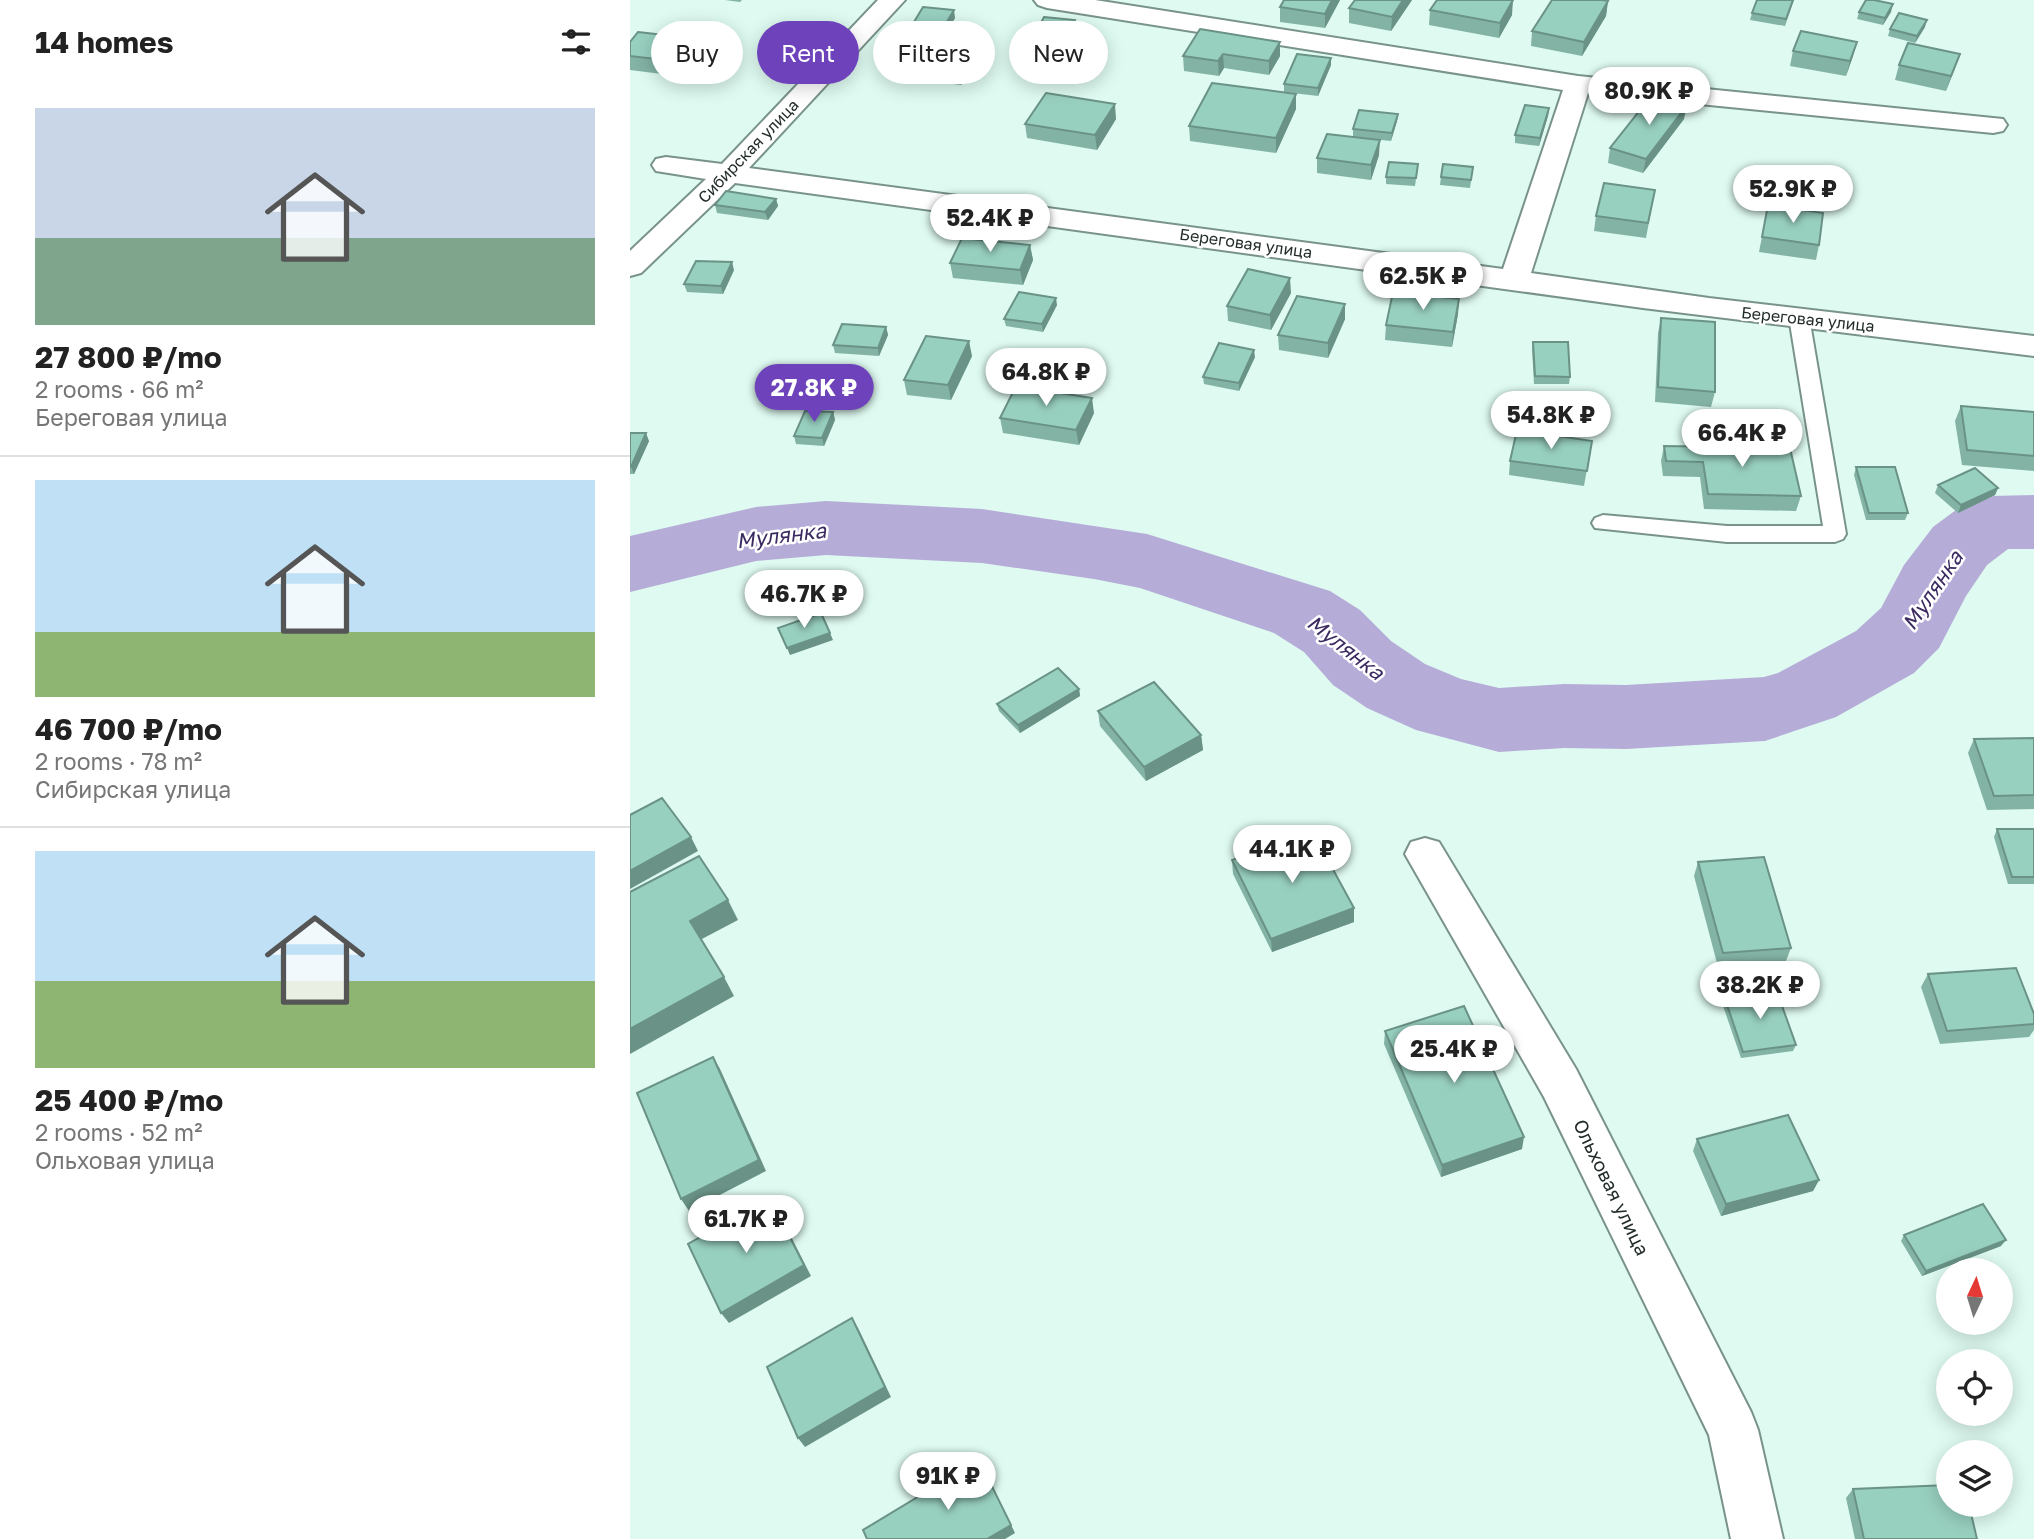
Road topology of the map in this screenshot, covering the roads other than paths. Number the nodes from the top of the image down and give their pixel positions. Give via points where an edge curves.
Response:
1 (892, 0) edge
2 (1047, 0) edge
3 (1578, 84) junction
4 (1993, 125) dead end
5 (666, 165) dead end
6 (730, 173) junction
7 (630, 267) edge
8 (1514, 280) junction
9 (1799, 317) junction
10 (2034, 346) edge
11 (1603, 523) dead end
12 (1425, 854) dead end
13 (1757, 1539) edge

1 - 6 street, Сибирская улица
2 - 3 street
3 - 4 street
3 - 8 street
5 - 6 street, Береговая улица
6 - 7 street, Сибирская улица
6 - 8 street, Береговая улица
8 - 9 street, Береговая улица via 1640,301
9 - 10 street, Береговая улица
9 - 11 lane via 1835,534 1727,534
12 - 13 street, Ольховая улица via 1560,1083 1733,1430

